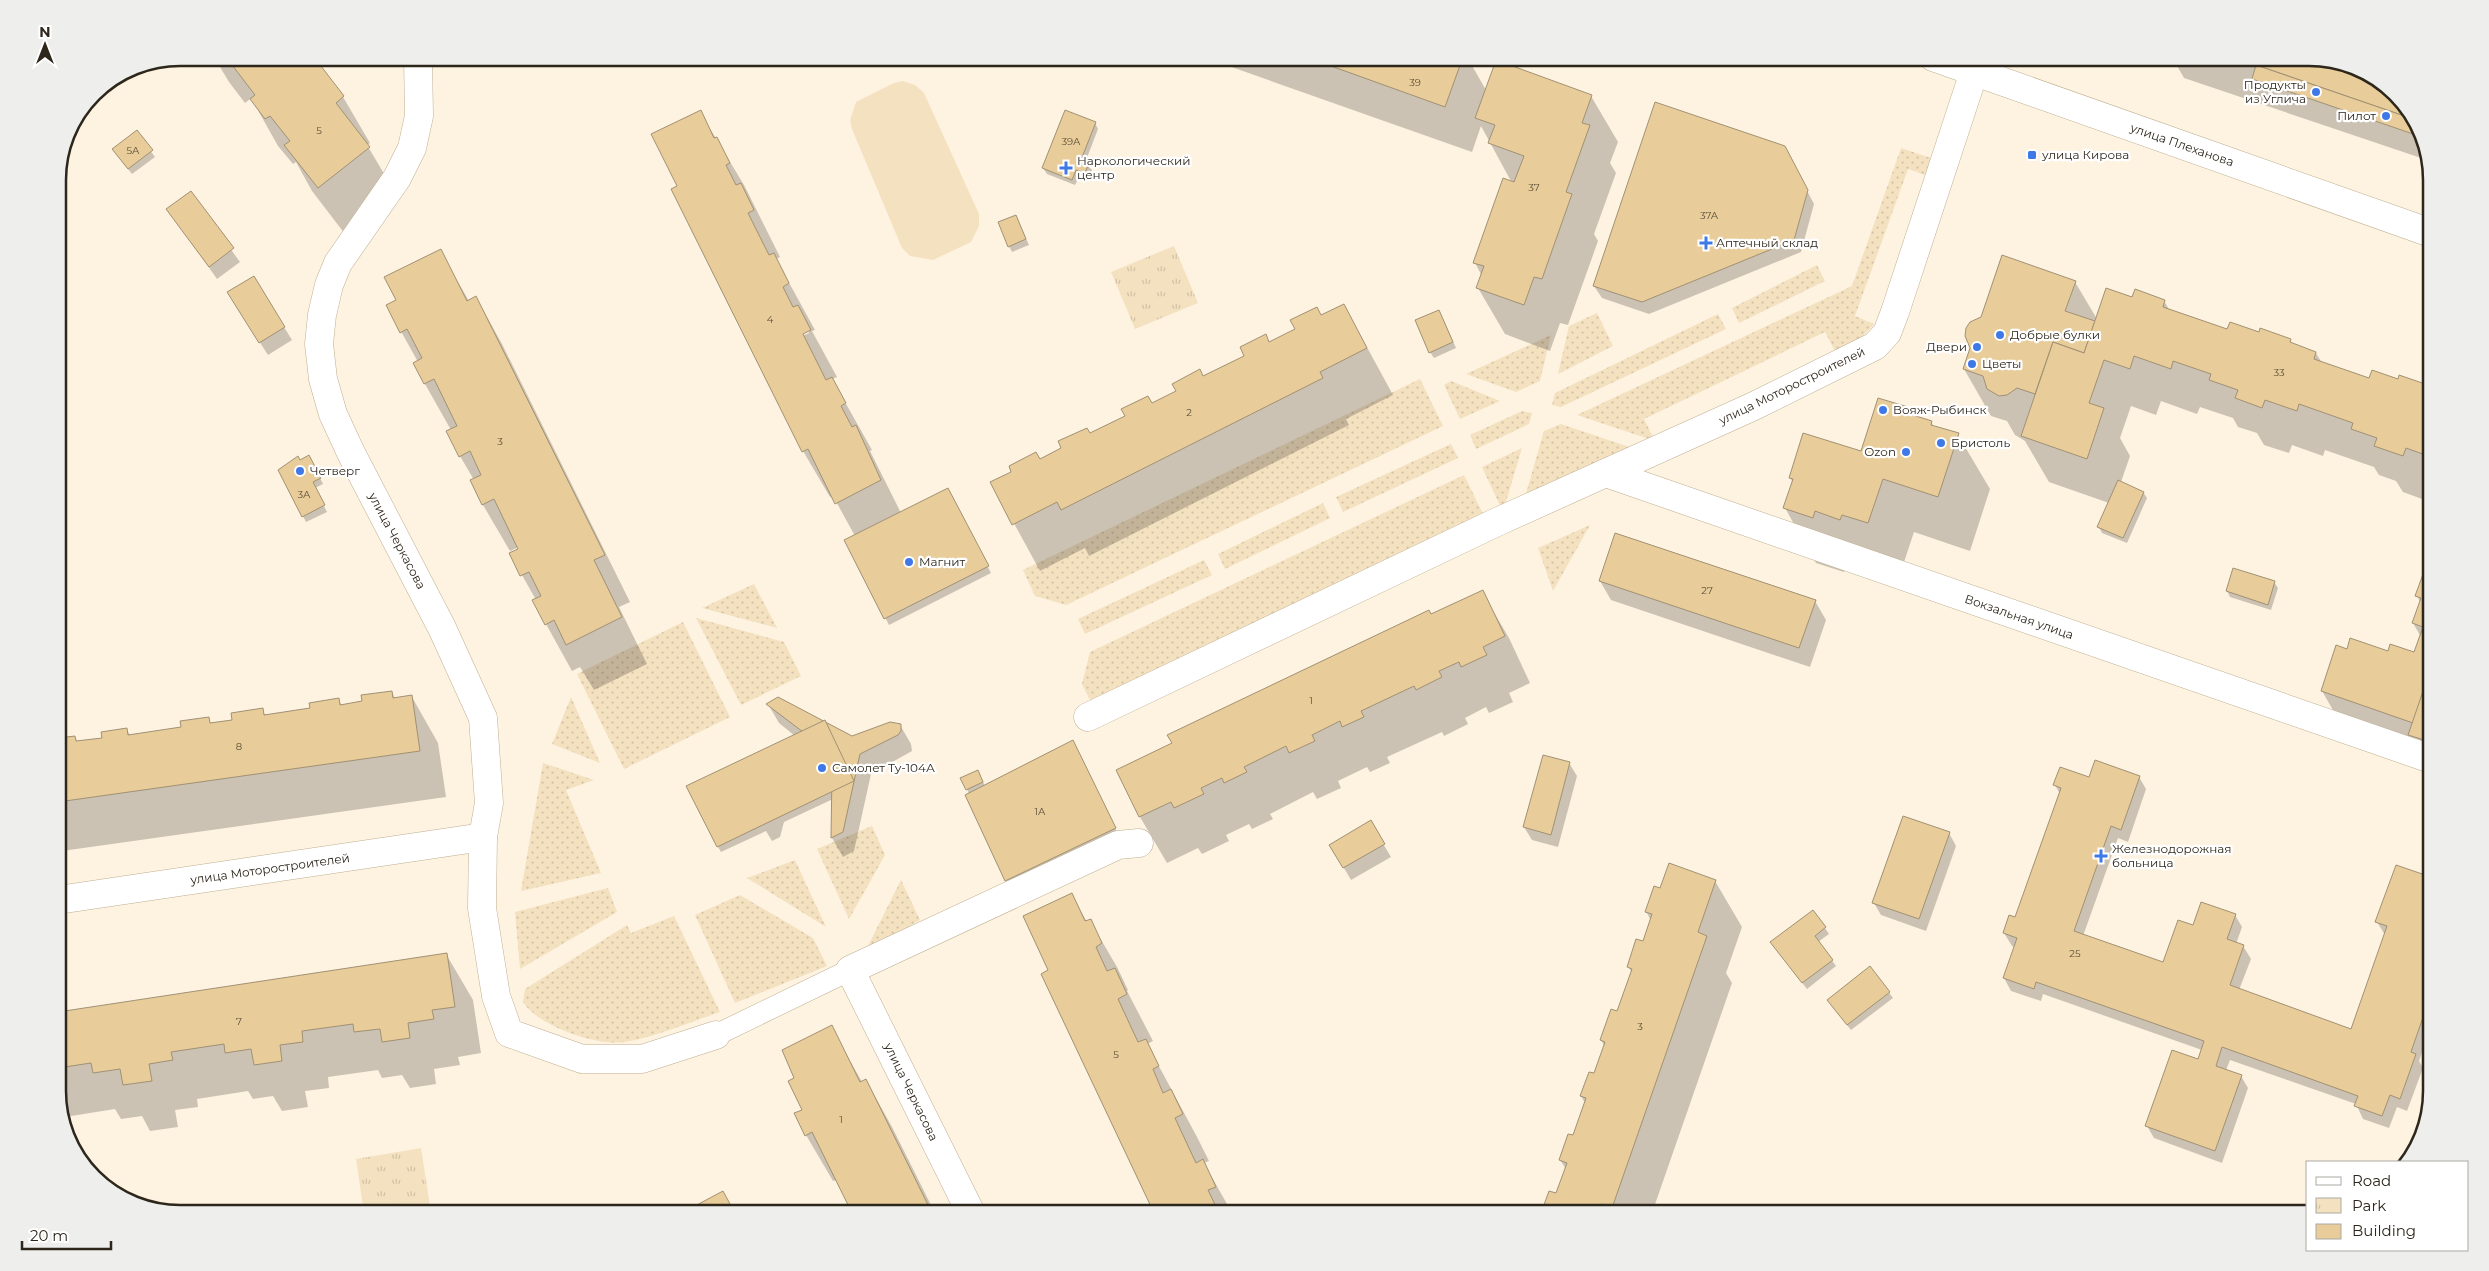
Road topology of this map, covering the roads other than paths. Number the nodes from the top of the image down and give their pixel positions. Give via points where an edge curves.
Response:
1 (418, 66) edge
2 (1975, 66) edge
3 (1981, 66) edge
4 (2423, 230) edge
5 (1606, 473) junction
6 (1088, 717) dead end
7 (2423, 756) edge
8 (483, 837) junction
9 (1139, 843) dead end
10 (66, 899) edge
11 (850, 970) junction
12 (716, 1035) joint
13 (967, 1205) edge

1 - 8 street, улица Черкасова via 419,116 412,148 397,178 338,263 329,285 319,344 323,379 337,422 442,628 483,718 489,803
2 - 5 street, улица Моторостроителей via 1888,333 1858,356
3 - 4 street, улица Плеханова
5 - 6 street, улица Моторостроителей
5 - 7 street, Вокзальная улица
8 - 10 street, улица Моторостроителей
8 - 12 street, улица Черкасова via 482,908 496,996 509,1033 582,1059 642,1059
9 - 11 street via 1118,845
11 - 12 street
11 - 13 street, улица Черкасова

